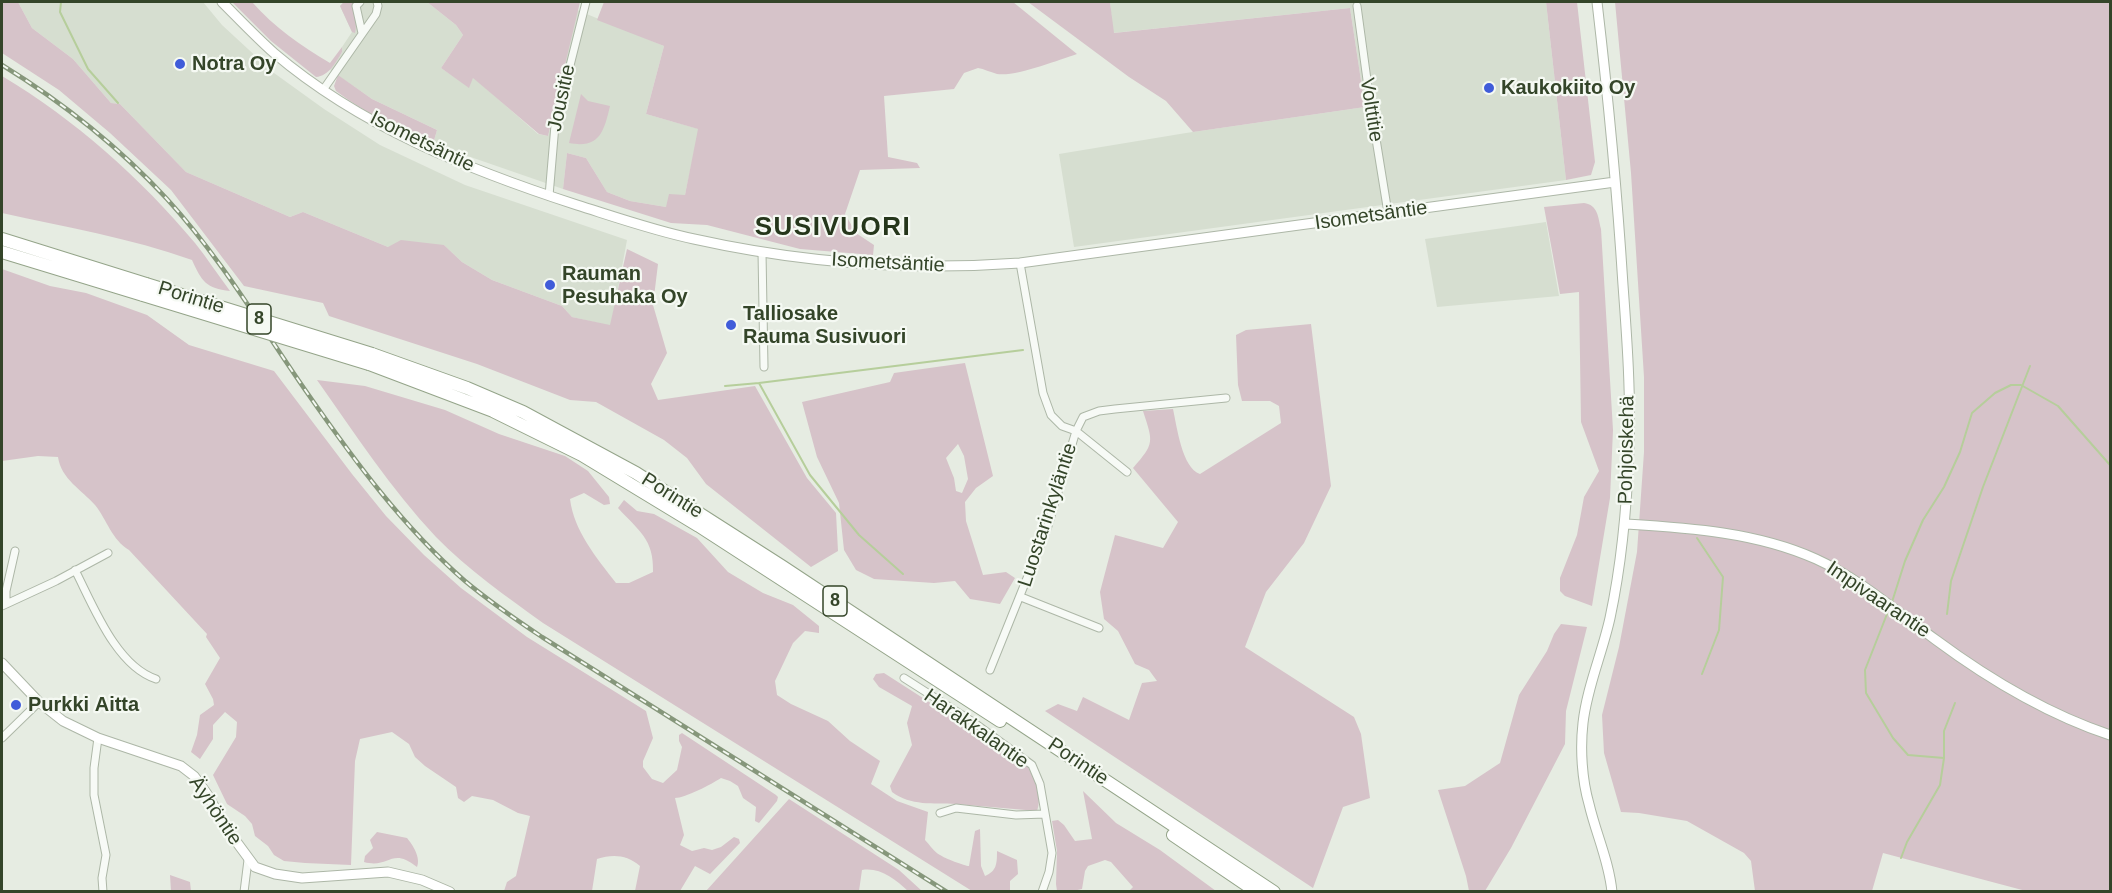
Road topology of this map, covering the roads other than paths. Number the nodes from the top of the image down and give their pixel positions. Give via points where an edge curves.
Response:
1 (222, 2) edge
2 (360, 2) edge
3 (377, 2) edge
4 (586, 2) edge
5 (1597, 2) edge
6 (1357, 6) dead end
7 (362, 33) junction
8 (323, 90) junction
9 (1615, 182) junction
10 (549, 196) junction
11 (1388, 213) junction
12 (2, 239) edge
13 (2, 252) edge
14 (762, 252) junction
15 (1020, 263) junction
16 (145, 290) junction
17 (371, 359) junction
18 (764, 367) dead end
19 (1226, 398) dead end
20 (1076, 431) junction
21 (1126, 472) dead end
22 (1625, 524) junction
23 (15, 551) dead end
24 (108, 553) dead end
25 (75, 570) junction
26 (1021, 597) junction
27 (4, 605) edge
28 (1099, 628) dead end
29 (2, 663) edge
30 (990, 670) dead end
31 (904, 678) dead end
32 (156, 679) dead end
33 (39, 702) junction
34 (2110, 735) edge
35 (2, 738) edge
36 (98, 738) junction
37 (940, 813) dead end
38 (1045, 814) junction
39 (1186, 844) junction
40 (248, 860) junction
41 (1256, 886) edge
42 (103, 891) edge
43 (244, 891) edge
44 (450, 891) edge
45 (1042, 891) edge
46 (1246, 891) edge
47 (1275, 891) edge
48 (1612, 891) edge

1 - 8 main road, Isometsäntie via 274,53
2 - 7 street via 356,6
3 - 7 street via 376,14
4 - 10 street, Jousitie via 555,125
5 - 9 main road, Pohjoiskehä
6 - 11 street, Volttitie
7 - 8 street
8 - 10 main road, Isometsäntie via 427,149
9 - 11 main road, Isometsäntie
9 - 22 main road, Pohjoiskehä via 1627,336 1629,444
10 - 14 main road, Isometsäntie via 693,239
11 - 15 main road, Isometsäntie
12 - 16 highway, Porintie / 8
13 - 16 highway, Porintie / 8
14 - 15 main road, Isometsäntie via 884,266
14 - 18 street
15 - 20 street, Luostarinkyläntie via 1043,393 1051,415 1062,426
16 - 17 highway, Porintie / 8, bridge
17 - 39 highway, Porintie / 8 via 518,422 633,484
17 - 41 highway, Porintie / 8 via 466,388 523,412 636,473 783,567
19 - 20 street via 1099,411 1083,417
20 - 21 street
20 - 26 street, Luostarinkyläntie via 1048,526
22 - 34 main road, Impivaarantie via 1745,536 1817,559 1867,589 2007,688
22 - 48 main road, Pohjoiskehä via 1609,620 1583,724 1582,760 1588,803
23 - 27 street
24 - 25 street
25 - 27 street
25 - 32 street via 116,646 130,663
26 - 28 street
26 - 30 street, Luostarinkyläntie
29 - 33 main road, Äyhöntie
31 - 38 street, Harakkalantie via 1032,765
33 - 35 street
33 - 36 main road, Äyhöntie via 63,721
36 - 40 main road, Äyhöntie via 164,759 194,776
36 - 42 street via 94,795 106,855
37 - 38 street via 956,808
38 - 45 street, Harakkalantie via 1052,853
39 - 41 highway, Porintie / 8
39 - 46 highway
40 - 43 street
40 - 44 main road, Äyhöntie via 255,867 295,878 388,872
41 - 47 highway

